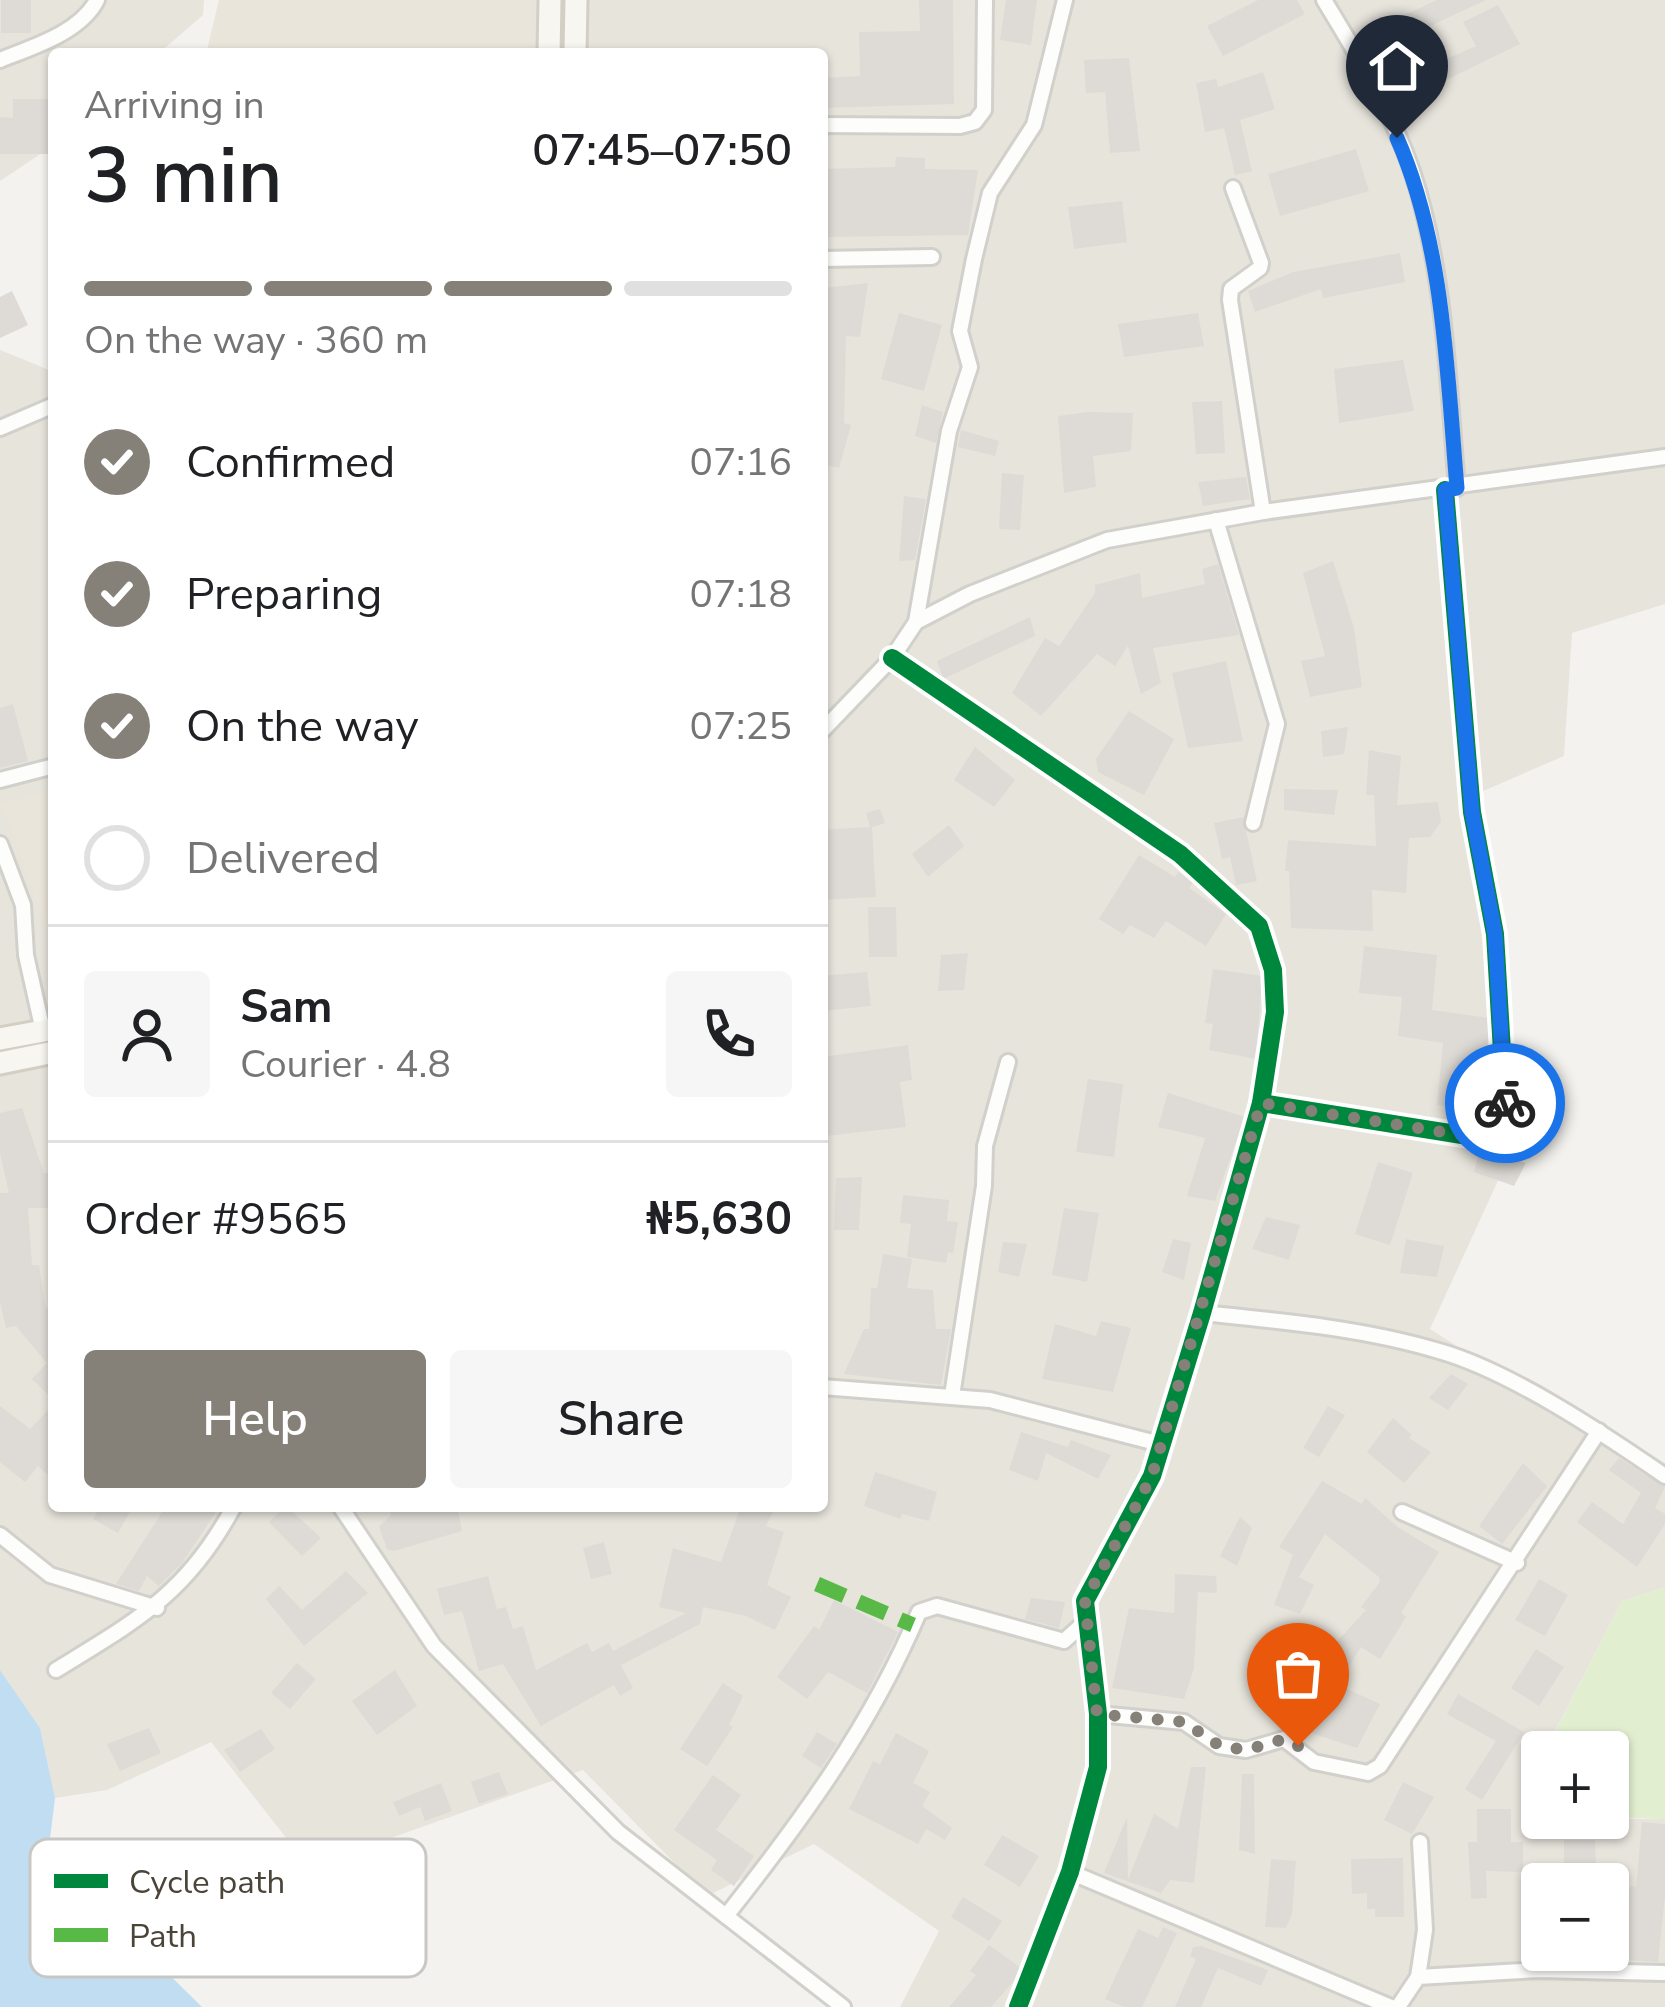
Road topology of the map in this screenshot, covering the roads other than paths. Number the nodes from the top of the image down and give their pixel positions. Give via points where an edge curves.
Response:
1 (97, 0) edge
2 (550, 0) edge
3 (576, 0) edge
4 (985, 0) edge
5 (1065, 0) edge
6 (1324, 0) edge
7 (549, 48) edge
8 (575, 48) edge
9 (0, 60) edge
10 (828, 125) edge
11 (1233, 188) dead end
12 (932, 257) dead end
13 (828, 259) edge
14 (48, 408) edge
15 (0, 428) edge
16 (1665, 457) edge
17 (1451, 489) junction
18 (1263, 512) junction
19 (1216, 520) junction
20 (916, 622) junction
21 (892, 658) junction
22 (828, 725) edge
23 (48, 768) edge
24 (0, 780) edge
25 (1253, 823) dead end
26 (0, 844) edge
27 (48, 1027) edge
28 (48, 1030) edge
29 (0, 1039) edge
30 (48, 1053) edge
31 (1008, 1062) dead end
32 (0, 1063) edge
33 (1261, 1103) junction
34 (1202, 1312) junction
35 (828, 1387) edge
36 (952, 1396) junction
37 (1599, 1431) junction
38 (1160, 1444) junction
39 (1665, 1476) edge
40 (231, 1512) edge
41 (344, 1512) edge
42 (1402, 1512) dead end
43 (0, 1535) edge
44 (1517, 1563) junction
45 (157, 1608) junction
46 (1084, 1623) junction
47 (56, 1670) dead end
48 (1097, 1714) junction
49 (1420, 1842) dead end
50 (1070, 1872) junction
51 (726, 1916) junction
52 (1663, 1973) edge
53 (1418, 1977) junction
54 (843, 2007) edge
55 (1018, 2007) edge
56 (1394, 2007) edge

1 - 9 street via 49,40
2 - 7 main road
3 - 8 main road
4 - 10 street via 984,110 975,122
5 - 20 street via 1034,124 990,193 974,259 960,331 970,367 949,430
6 - 17 street via 1369,72 1412,171 1435,282
11 - 18 street via 1261,262 1231,289 1230,300
12 - 13 street
14 - 15 street
16 - 17 street
17 - 18 street
17 - 33 street via 1472,812 1495,934 1506,1118 1487,1139
18 - 19 street
19 - 20 street via 1107,540
19 - 25 street via 1277,724
20 - 21 street
21 - 22 street
21 - 33 street via 1180,854 1259,926 1275,1012
23 - 24 street
26 - 27 street via 23,905 26,955
28 - 29 main road
30 - 32 main road
31 - 36 street via 985,1146
33 - 34 street
34 - 37 street via 1442,1351
34 - 38 street
35 - 36 street
36 - 38 street
37 - 39 street
37 - 44 street
38 - 46 street via 1152,1476 1085,1601
40 - 45 street via 212,1547
41 - 51 street via 434,1646 618,1832
42 - 44 street
43 - 45 street via 50,1575
44 - 48 street via 1368,1773 1314,1762 1284,1739 1246,1750 1220,1746 1184,1722
45 - 47 street
46 - 48 street
46 - 51 street via 1064,1641 938,1606 919,1612 864,1726
48 - 50 street via 1097,1767
49 - 53 street via 1425,1930
50 - 55 street
50 - 56 street
51 - 54 street
52 - 53 street
53 - 56 street

